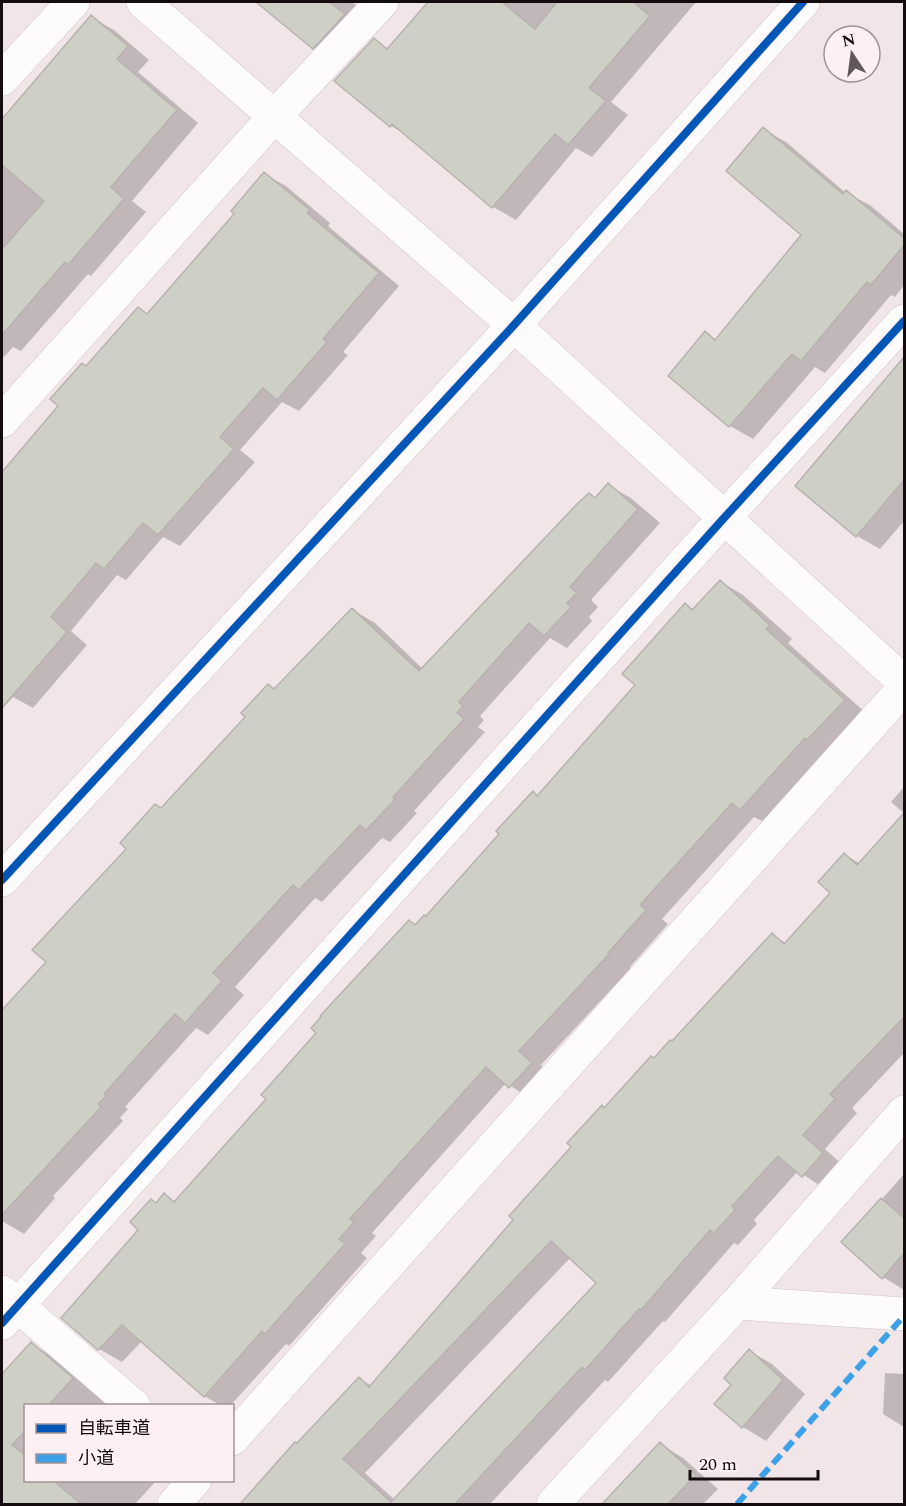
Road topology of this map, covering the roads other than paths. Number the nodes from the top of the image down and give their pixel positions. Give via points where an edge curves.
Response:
1 (73, 2) edge
2 (143, 2) edge
3 (382, 2) edge
4 (803, 2) edge
5 (2, 79) edge
6 (274, 117) junction
7 (904, 321) edge
8 (514, 325) junction
9 (2, 421) edge
10 (724, 518) junction
11 (904, 682) edge
12 (904, 688) edge
13 (2, 880) edge
14 (904, 1112) edge
15 (737, 1303) junction
16 (7, 1306) edge
17 (904, 1314) edge
18 (131, 1404) edge
19 (234, 1437) edge
20 (193, 1482) edge
21 (174, 1504) edge
22 (553, 1504) edge

1 - 5 street
2 - 6 street
3 - 6 street
4 - 8 street
6 - 8 street
6 - 9 street
7 - 10 street
8 - 10 street
8 - 13 street
10 - 11 street
10 - 16 street
12 - 19 street
14 - 15 street
15 - 17 street
15 - 22 street
16 - 18 street
20 - 21 street

